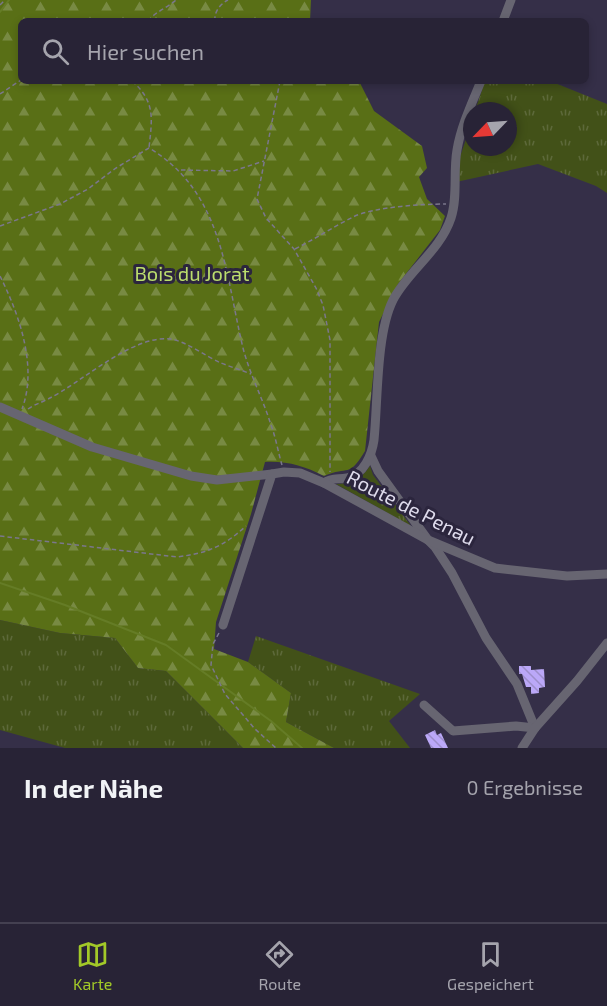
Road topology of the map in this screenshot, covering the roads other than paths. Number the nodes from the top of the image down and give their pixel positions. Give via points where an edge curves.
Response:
1 (511, 0) edge
2 (504, 18) edge
3 (480, 84) edge
4 (0, 408) edge
5 (371, 456) junction
6 (272, 474) junction
7 (327, 481) junction
8 (428, 540) junction
9 (607, 574) edge
10 (223, 624) road end
11 (607, 643) edge
12 (424, 705) dead end
13 (535, 728) junction
14 (522, 748) edge

1 - 2 street
3 - 5 street via 457,148 451,218 444,233 400,288 388,313
4 - 6 street, Route de Penau via 92,447 191,476 217,480
5 - 7 street via 354,476
5 - 8 street
6 - 7 street, Route de Penau via 300,473
6 - 10 street
7 - 8 street, Route de Penau
8 - 9 street, Route de Penau via 495,568 567,576
8 - 13 street via 452,573 486,638 517,684
11 - 13 street
12 - 13 street via 453,731
13 - 14 street

